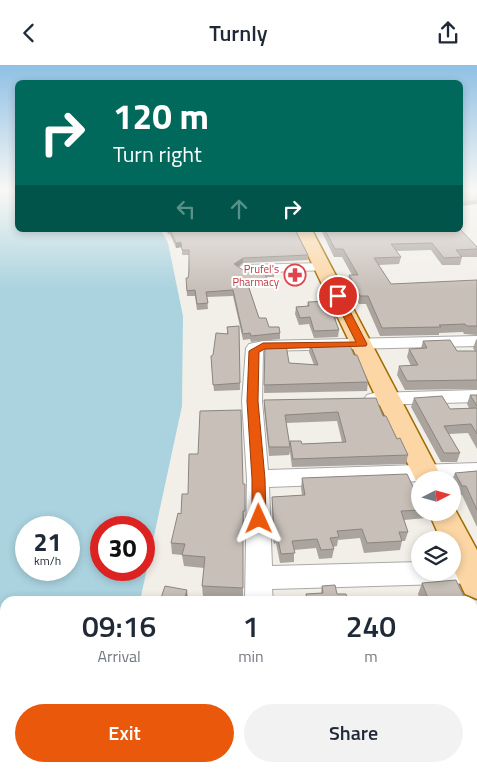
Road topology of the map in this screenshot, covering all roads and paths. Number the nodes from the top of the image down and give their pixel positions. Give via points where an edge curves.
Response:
1 (305, 232) edge
2 (323, 267) junction
3 (243, 269) edge
4 (477, 341) edge
5 (362, 344) junction
6 (477, 396) edge
7 (360, 399) edge
8 (389, 399) junction
9 (424, 471) edge
10 (477, 471) edge
11 (461, 473) edge
12 (411, 477) edge
13 (258, 479) junction
14 (448, 521) edge
15 (475, 576) edge
16 (259, 590) edge

1 - 2 main road
2 - 3 street
2 - 5 main road
4 - 5 street
5 - 8 main road
5 - 13 street via 257,347 254,351 262,401
6 - 8 street
7 - 8 street
8 - 9 main road
10 - 11 street
12 - 13 street
13 - 16 street
14 - 15 main road
15 - 16 street

